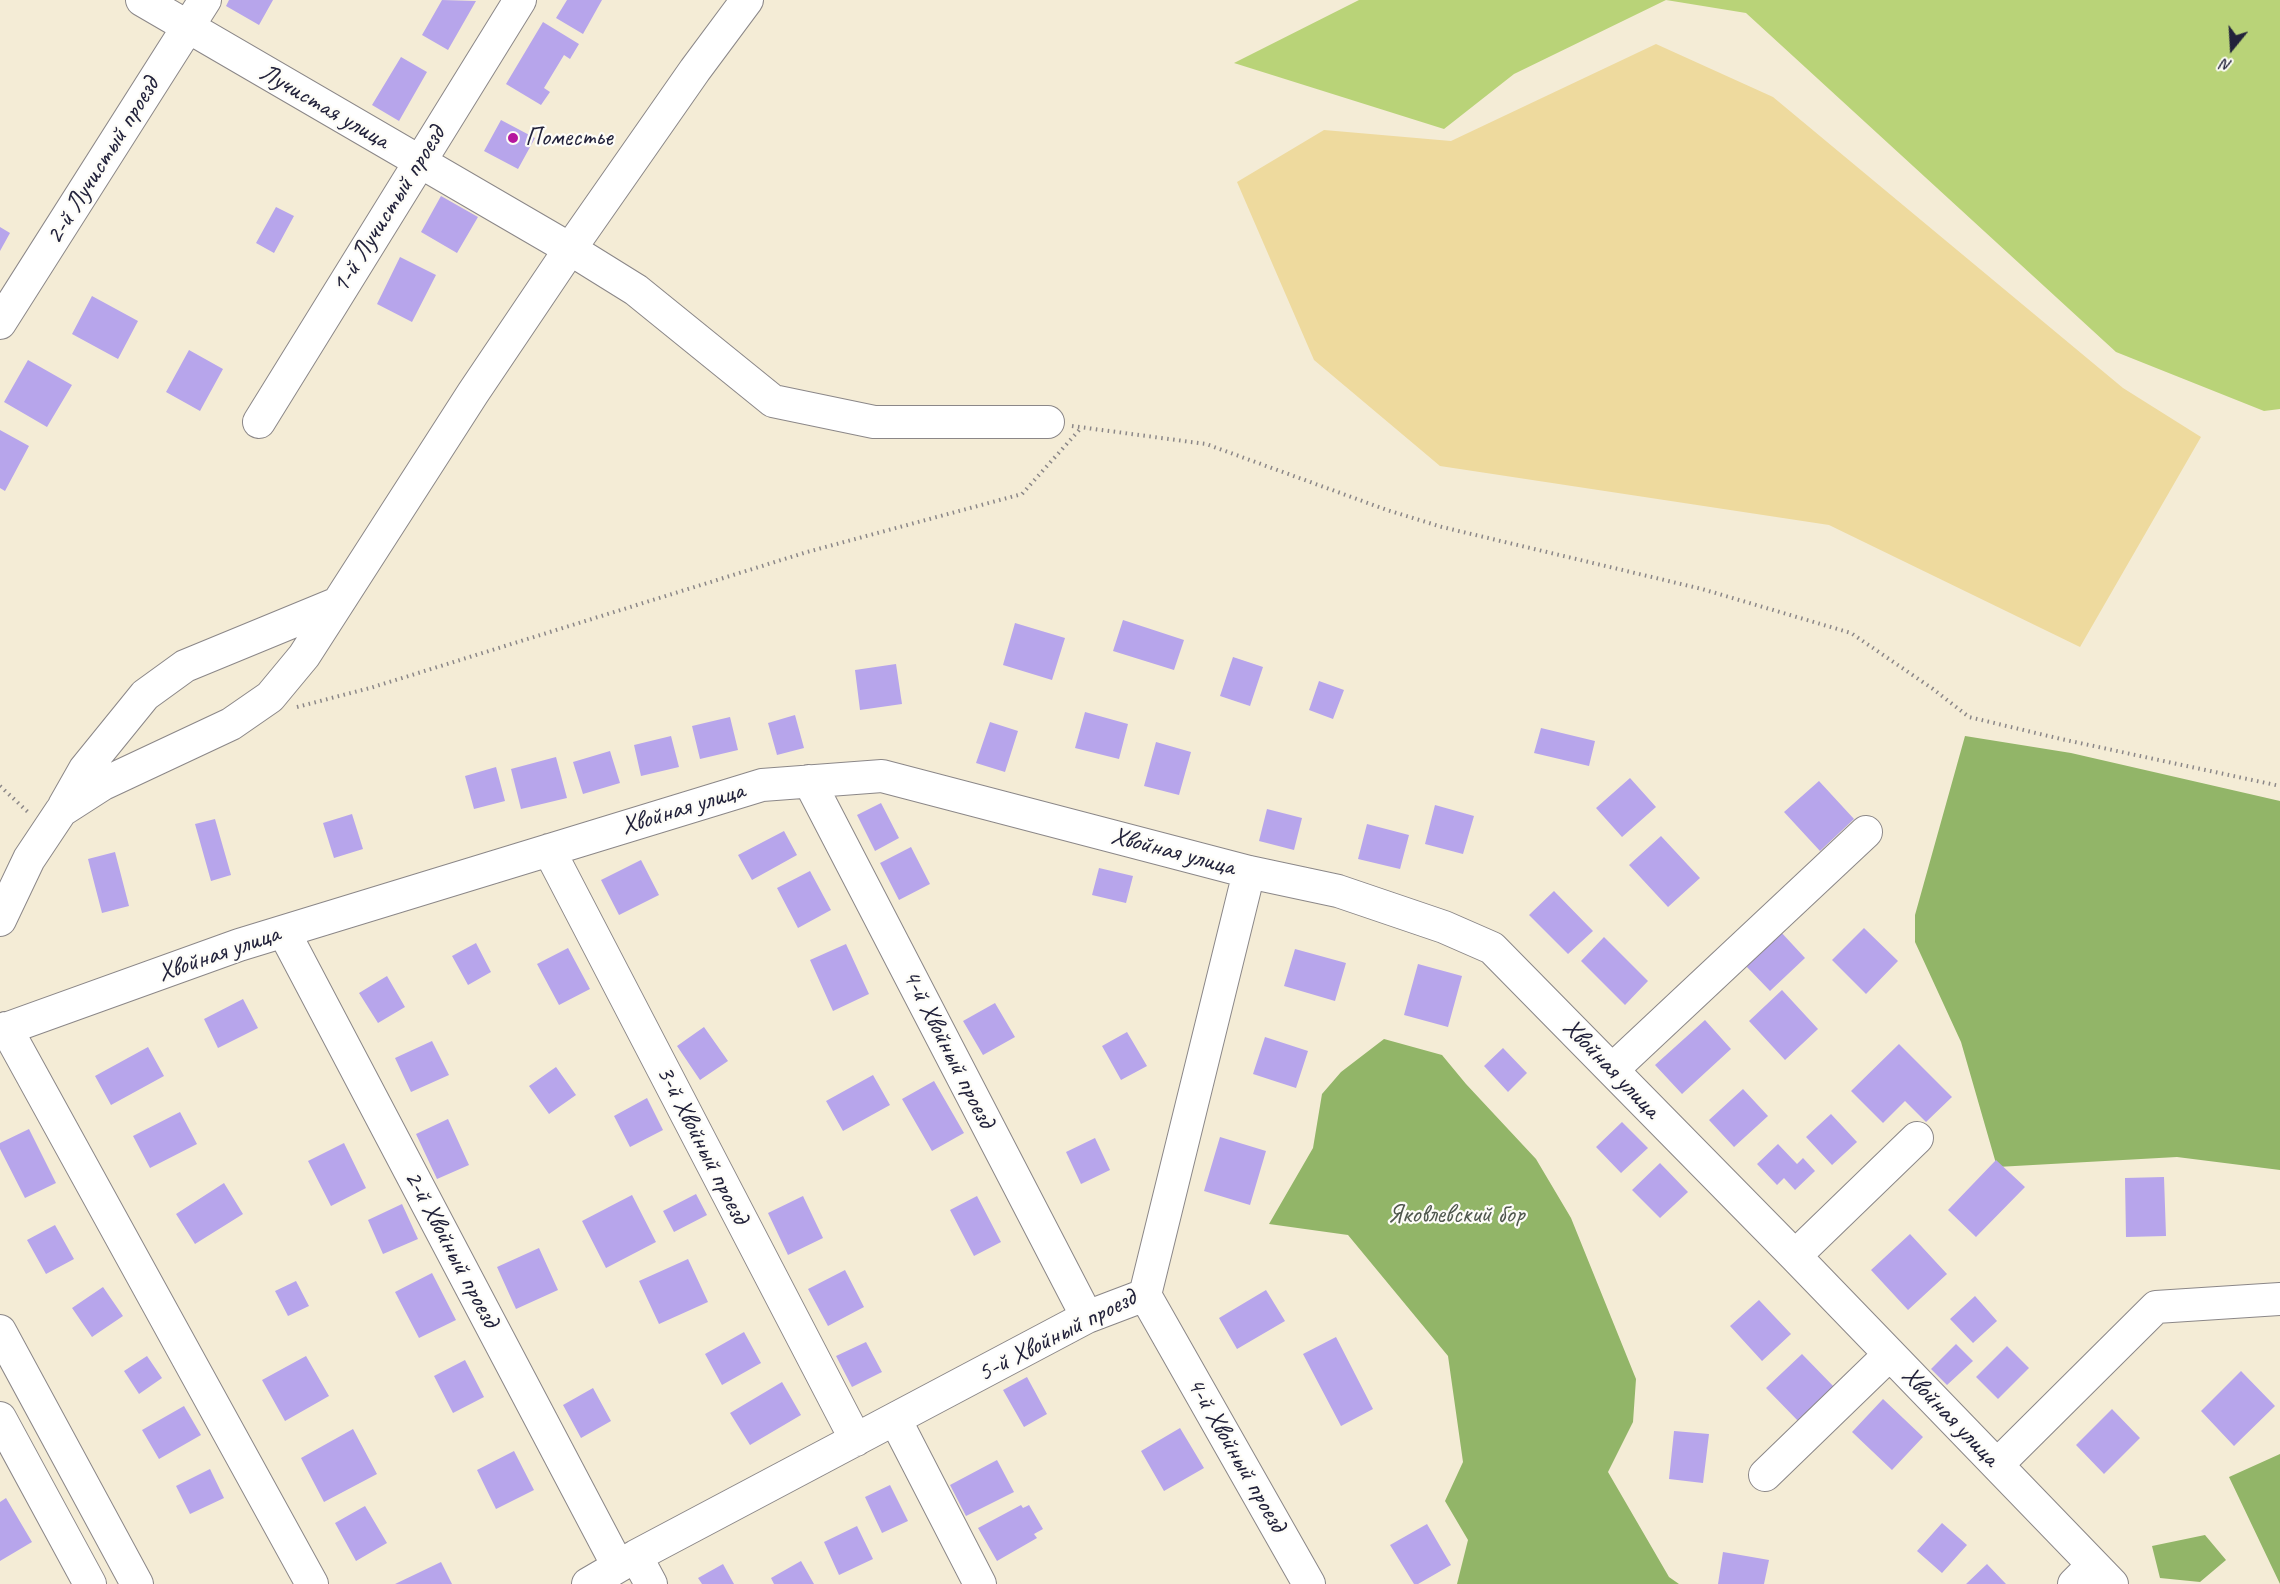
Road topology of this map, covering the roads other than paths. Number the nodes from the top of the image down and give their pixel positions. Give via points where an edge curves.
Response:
1 (142, 0) edge
2 (205, 0) edge
3 (520, 0) edge
4 (747, 0) edge
5 (187, 28) junction
6 (418, 161) junction
7 (570, 249) junction
8 (0, 323) edge
9 (259, 422) dead end
10 (1048, 422) road end
11 (338, 603) junction
12 (809, 781) junction
13 (54, 821) junction
14 (1866, 832) dead end
15 (549, 850) junction
16 (1249, 872) junction
17 (0, 920) edge
18 (284, 932) junction
19 (3, 1030) edge
20 (1612, 1070) junction
21 (1917, 1138) dead end
22 (1795, 1256) junction
23 (1145, 1295) junction
24 (2280, 1299) edge
25 (1087, 1317) junction
26 (0, 1331) edge
27 (1889, 1355) junction
28 (0, 1418) edge
29 (895, 1419) junction
30 (856, 1440) junction
31 (1997, 1465) junction
32 (1765, 1475) dead end
33 (627, 1561) junction
34 (2093, 1578) edge
35 (90, 1584) edge
36 (137, 1584) edge
37 (312, 1584) edge
38 (588, 1584) edge
39 (651, 1584) edge
40 (980, 1584) edge
41 (1309, 1584) edge

1 - 5 street, Лучистая улица
2 - 5 street, 2-й Лучистый проезд
3 - 6 street, 1-й Лучистый проезд
4 - 7 street
5 - 6 street, Лучистая улица
5 - 8 street, 2-й Лучистый проезд
6 - 7 street, Лучистая улица
6 - 9 street, 1-й Лучистый проезд
7 - 10 street, Лучистая улица via 636,290 773,401 874,422
7 - 11 street
11 - 13 street via 304,656 270,697 231,724 103,784
11 - 13 street via 185,666 145,695 85,770
12 - 15 street, Хвойная улица via 762,785
12 - 16 street, Хвойная улица via 882,776
12 - 25 street, 4-й Хвойный проезд
13 - 17 street via 29,859
14 - 20 street
15 - 18 street, Хвойная улица
15 - 30 street, 3-й Хвойный проезд
16 - 20 street, Хвойная улица via 1338,891 1444,927 1492,948
16 - 23 street, 5-й Хвойный проезд
18 - 19 street, Хвойная улица
18 - 33 street, 2-й Хвойный проезд
19 - 37 street
20 - 22 street, Хвойная улица
21 - 22 street
22 - 27 street, Хвойная улица
23 - 25 street, 5-й Хвойный проезд
23 - 41 street, 4-й Хвойный проезд
24 - 31 street via 2156,1307
25 - 29 street, 5-й Хвойный проезд
26 - 36 street
27 - 31 street, Хвойная улица
27 - 32 street
28 - 35 street
29 - 30 street, 5-й Хвойный проезд
29 - 40 street
30 - 33 street, 5-й Хвойный проезд
31 - 34 street, Хвойная улица
33 - 38 street, 5-й Хвойный проезд
33 - 39 street, 2-й Хвойный проезд

